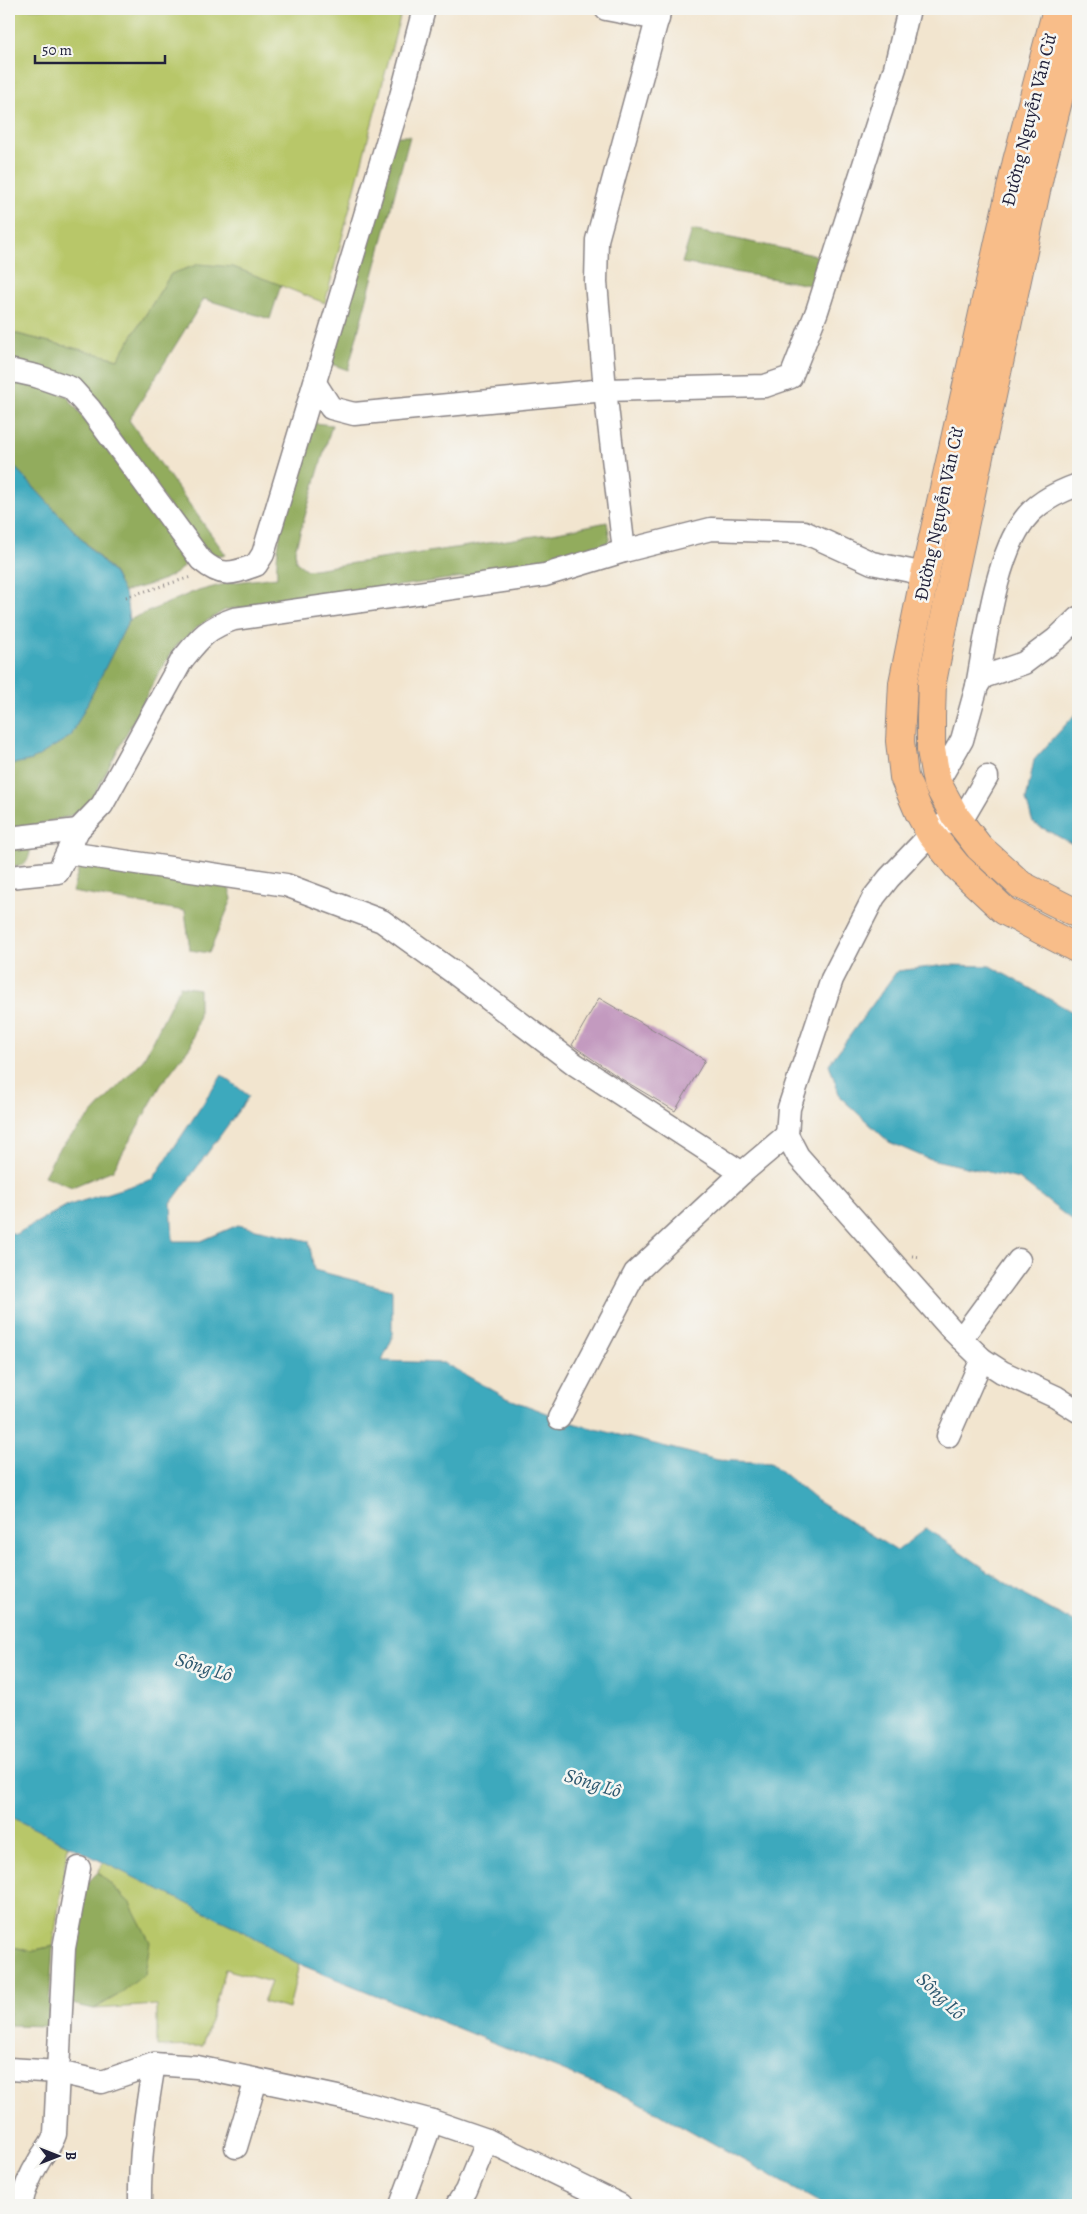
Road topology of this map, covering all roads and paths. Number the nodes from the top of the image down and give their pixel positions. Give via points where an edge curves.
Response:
1 (424, 9) edge
2 (606, 9) edge
3 (909, 9) edge
4 (1058, 9) edge
5 (659, 14) edge
6 (1078, 21) edge
7 (1074, 51) edge
8 (9, 370) edge
9 (315, 383) junction
10 (605, 390) junction
11 (1078, 485) edge
12 (624, 551) junction
13 (213, 570) junction
14 (925, 574) junction
15 (126, 597) dead end
16 (1078, 618) edge
17 (977, 686) junction
18 (987, 777) dead end
19 (937, 783) junction
20 (957, 820) junction
21 (78, 830) junction
22 (931, 834) junction
23 (9, 838) edge
24 (68, 853) junction
25 (9, 877) edge
26 (1078, 914) edge
27 (1078, 949) edge
28 (787, 1135) junction
29 (742, 1173) junction
30 (1019, 1260) dead end
31 (961, 1339) junction
32 (982, 1360) junction
33 (1078, 1411) edge
34 (559, 1418) dead end
35 (948, 1436) dead end
36 (79, 1868) dead end
37 (154, 2064) junction
38 (9, 2069) edge
39 (58, 2072) junction
40 (256, 2080) junction
41 (432, 2121) junction
42 (487, 2140) junction
43 (236, 2147) dead end
44 (586, 2198) edge
45 (21, 2205) edge
46 (140, 2205) edge
47 (401, 2205) edge
48 (457, 2205) edge
49 (620, 2205) edge

1 - 9 street
2 - 5 street
3 - 10 street via 874,134 817,311 791,378 765,386
4 - 14 main road, Đường Nguyễn Văn Cừ via 1017,161
5 - 10 street via 597,240 596,282
6 - 7 main road, Đường Nguyễn Văn Cừ
7 - 19 main road, Đường Nguyễn Văn Cừ via 1040,172 932,682 931,750
8 - 13 street via 71,388 201,560
9 - 10 street via 331,408 354,414
9 - 13 street via 264,554 256,565 239,572
10 - 12 street
11 - 17 street via 1045,500 1024,519 1008,548 991,609
12 - 14 street via 711,529 804,532 872,563
12 - 21 street via 545,575 258,615 215,626 182,660 102,805
13 - 15 path
14 - 22 main road, Đường Nguyễn Văn Cừ via 903,683 900,741 904,777
16 - 17 street via 1032,658 983,677
17 - 19 street via 962,740
18 - 20 street
19 - 20 main road, Đường Nguyễn Văn Cừ
20 - 22 street
20 - 26 main road, Đường Nguyễn Văn Cừ via 979,847 1021,885
21 - 23 street
21 - 24 street
22 - 27 main road, Đường Nguyễn Văn Cừ via 957,866 1005,911
22 - 28 street via 874,897 832,979 789,1108
24 - 25 street via 58,872
24 - 29 street via 286,885 382,921 576,1065
28 - 29 street
28 - 31 street via 798,1156
29 - 34 street via 635,1273
30 - 31 street
31 - 32 street
32 - 33 street
32 - 35 street
36 - 39 street via 64,1948
37 - 39 street via 102,2082
37 - 40 street via 197,2067
37 - 46 street via 141,2155
38 - 39 street
39 - 45 street via 55,2134 51,2147 40,2159 28,2184
40 - 41 street
40 - 43 street
41 - 42 street
41 - 47 street
42 - 44 street
42 - 48 street
44 - 49 street

